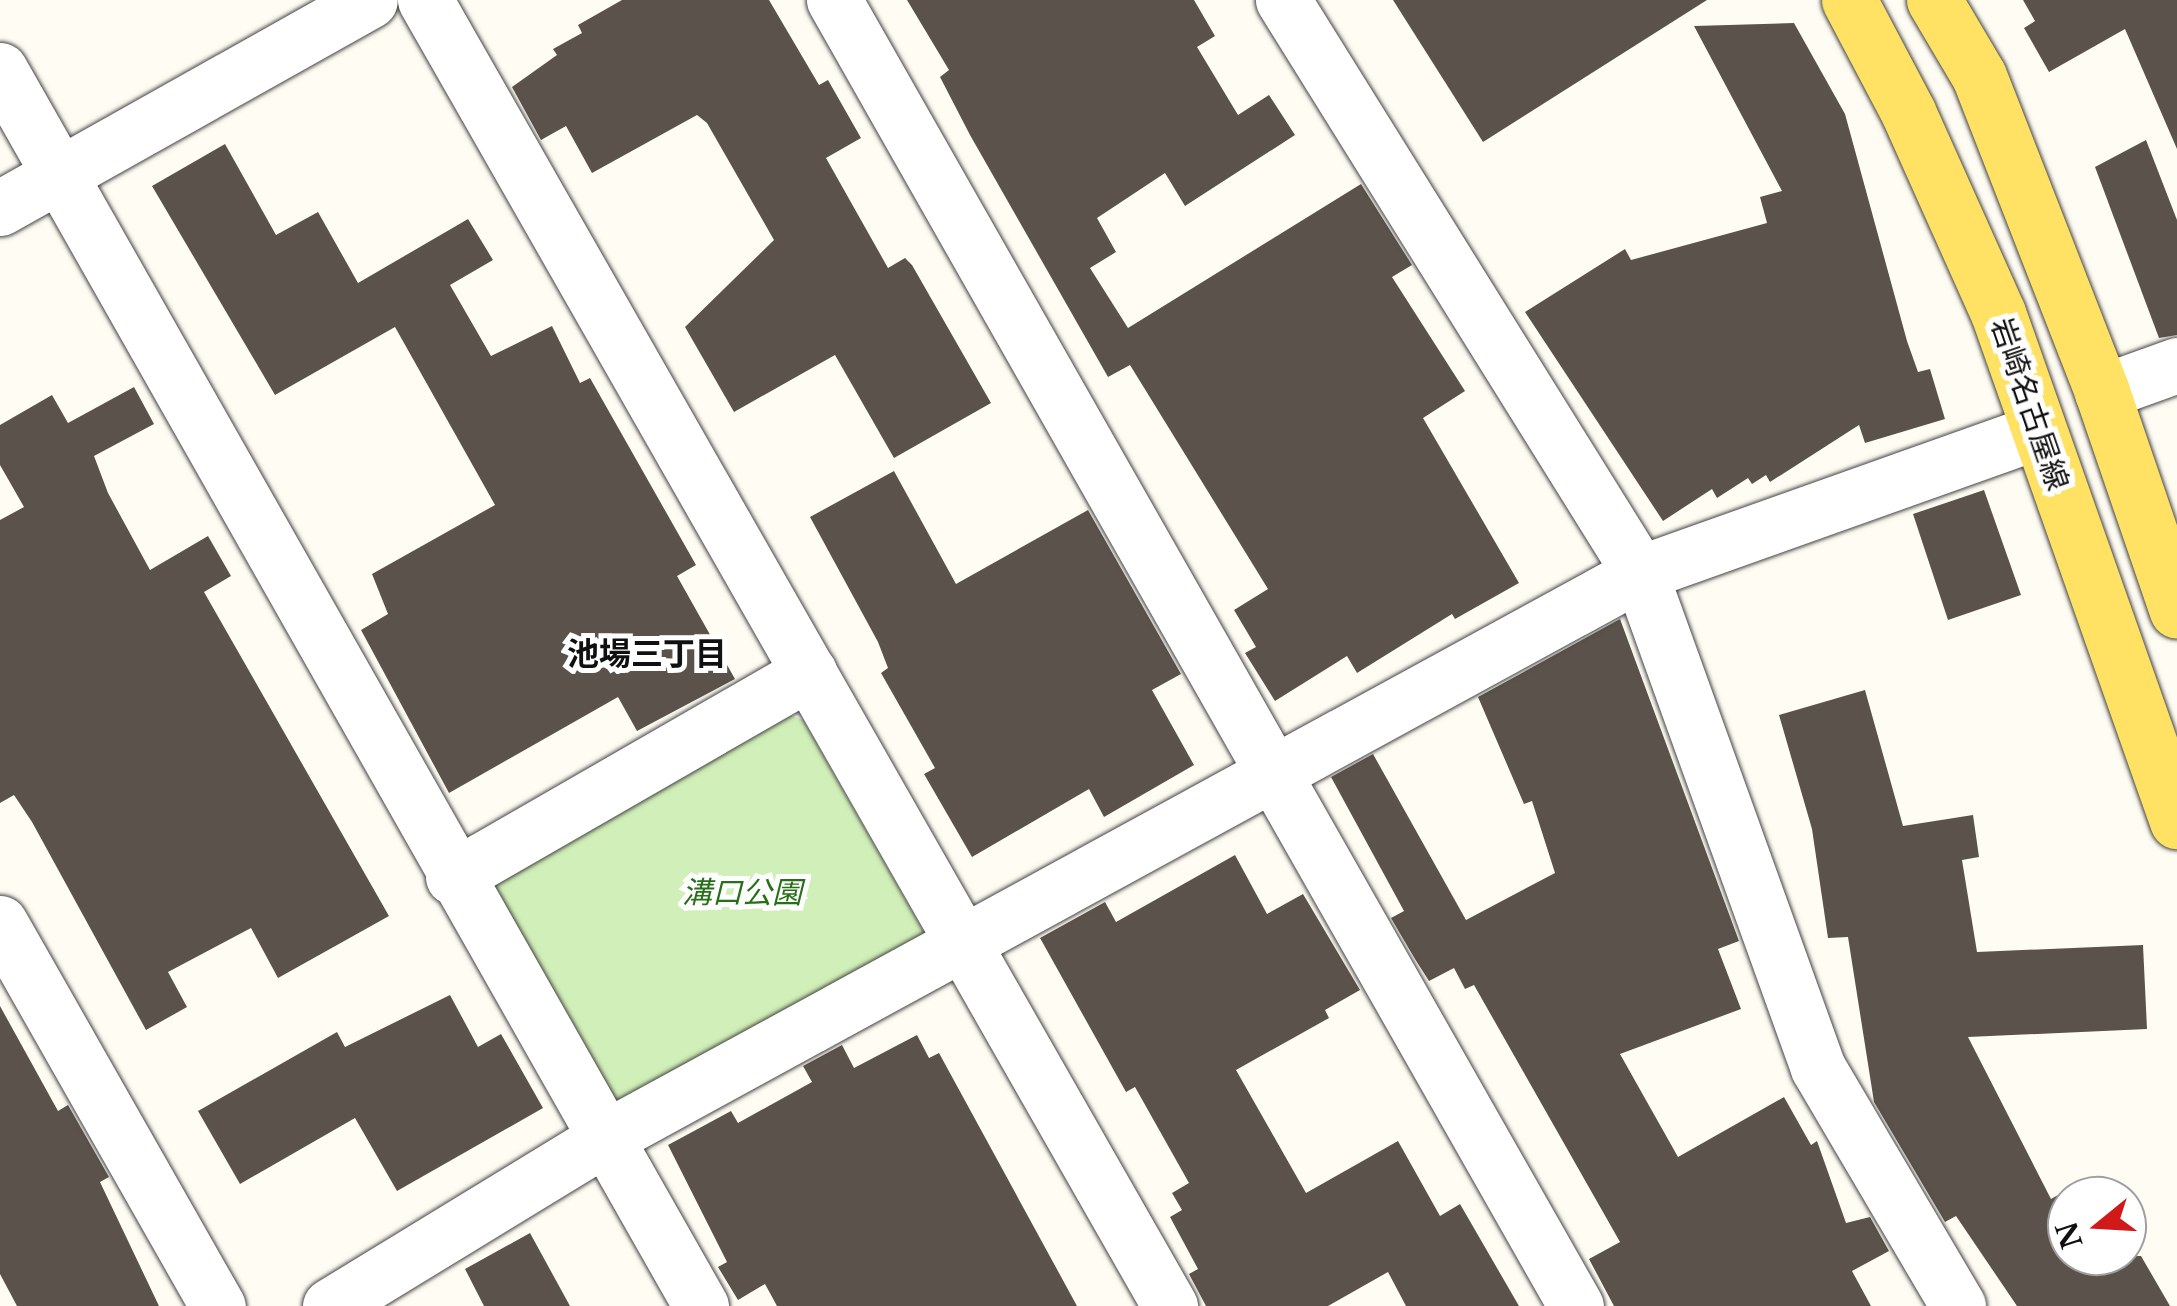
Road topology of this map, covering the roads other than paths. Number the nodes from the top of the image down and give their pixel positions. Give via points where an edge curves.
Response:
1 (370, 0) edge
2 (425, 0) edge
3 (834, 0) edge
4 (1283, 0) edge
5 (1849, 0) edge
6 (1934, 0) edge
7 (0, 70) edge
8 (58, 175) junction
9 (0, 208) edge
10 (2177, 365) edge
11 (2102, 392) junction
12 (2038, 431) junction
13 (1640, 573) junction
14 (2177, 612) edge
15 (809, 672) junction
16 (1274, 771) junction
17 (2177, 821) edge
18 (453, 877) junction
19 (0, 923) edge
20 (966, 946) junction
21 (605, 1138) junction
22 (218, 1306) edge
23 (330, 1306) edge
24 (700, 1306) edge
25 (1170, 1306) edge
26 (1576, 1306) edge
27 (1958, 1306) edge

1 - 8 street
2 - 15 street
3 - 16 street
4 - 13 street
5 - 12 main road, 岩崎名古屋線 via 1998,312
6 - 11 main road via 1980,76
7 - 8 street
8 - 9 street
8 - 18 street
10 - 11 street
11 - 14 main road
12 - 13 street
12 - 17 main road, 岩崎名古屋線
13 - 16 street
13 - 27 street via 1818,1068
15 - 18 street
15 - 20 street
16 - 20 street
16 - 26 street
18 - 21 street
19 - 22 street
20 - 21 street
20 - 25 street
21 - 23 street
21 - 24 street

